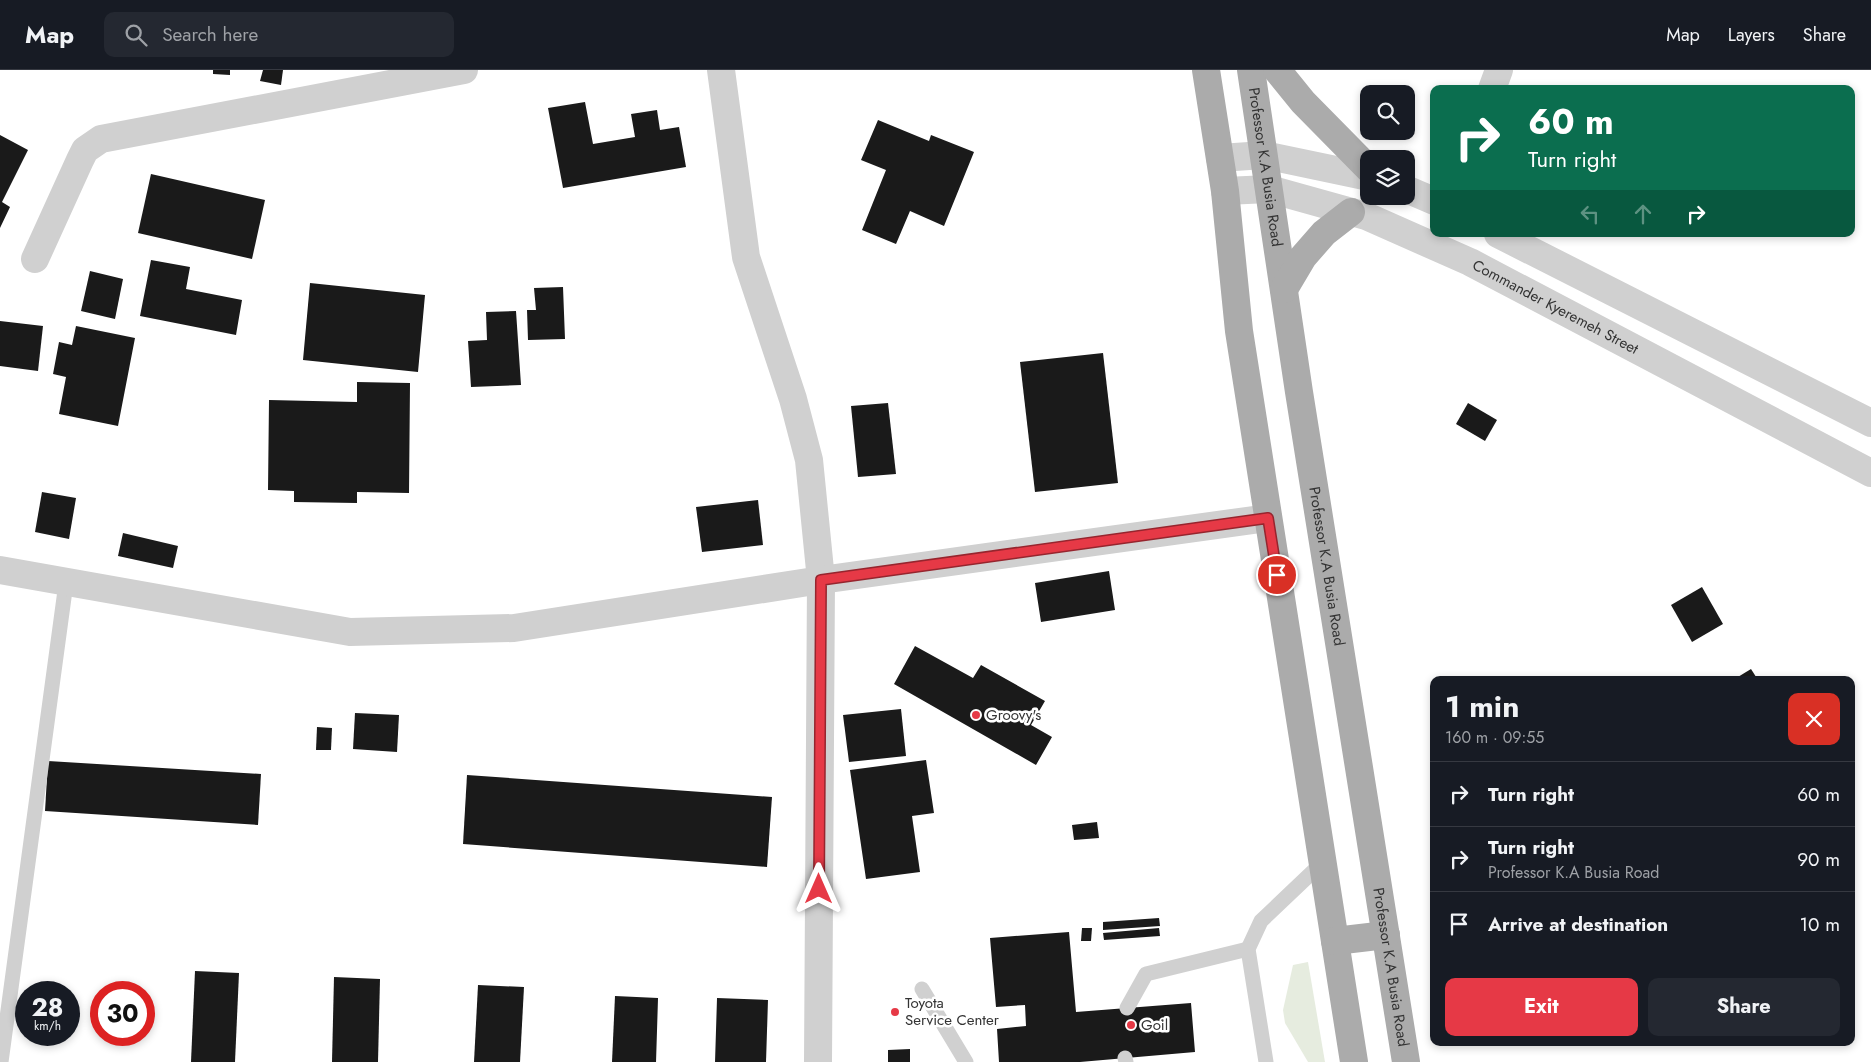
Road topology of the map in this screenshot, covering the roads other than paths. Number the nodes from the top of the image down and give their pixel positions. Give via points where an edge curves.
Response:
1 (464, 70) edge
2 (721, 70) edge
3 (1206, 70) edge
4 (1251, 70) edge
5 (1277, 70) edge
6 (1499, 70) edge
7 (1493, 85) edge
8 (1264, 155) junction
9 (1220, 158) junction
10 (1360, 160) edge
11 (1360, 175) edge
12 (1269, 189) junction
13 (1225, 191) junction
14 (1415, 193) edge
15 (1430, 199) edge
16 (1351, 212) junction
17 (1430, 237) edge
18 (1431, 237) edge
19 (1504, 237) edge
20 (1449, 243) edge
21 (35, 259) dead end
22 (1284, 289) junction
23 (1871, 423) edge
24 (1871, 473) edge
25 (1268, 518) junction
26 (0, 570) edge
27 (821, 580) junction
28 (66, 583) junction
29 (1322, 863) junction
30 (1386, 935) junction
31 (1334, 941) junction
32 (1248, 949) junction
33 (922, 989) dead end
34 (1127, 1008) dead end
35 (1, 1062) edge
36 (818, 1062) edge
37 (966, 1062) edge
38 (1266, 1062) edge
39 (1354, 1062) edge
40 (1406, 1062) edge

1 - 21 street via 100,139 85,150
2 - 27 street via 746,258 794,399 808,460
3 - 9 main road
4 - 8 main road, Professor K.A Busia Road
5 - 10 main road via 1314,114
6 - 7 street
8 - 9 street
8 - 11 street
8 - 12 main road, Professor K.A Busia Road
9 - 13 main road
12 - 13 street, Commander Kyeremeh Street
12 - 16 street, Commander Kyeremeh Street
12 - 22 main road, Professor K.A Busia Road
13 - 25 main road via 1239,331
14 - 15 street
16 - 17 street, Commander Kyeremeh Street
16 - 22 main road via 1324,233 1303,257
18 - 20 street, Commander Kyeremeh Street
19 - 23 street
20 - 24 street, Commander Kyeremeh Street via 1470,262
22 - 30 main road, Professor K.A Busia Road
25 - 27 street
25 - 29 main road
26 - 28 street
27 - 28 street via 514,628 350,632
27 - 36 street
28 - 35 lane
29 - 31 main road
29 - 32 lane via 1261,921
30 - 31 main road
30 - 40 main road, Professor K.A Busia Road
31 - 39 main road
32 - 34 lane via 1146,974
32 - 38 lane
33 - 37 lane

